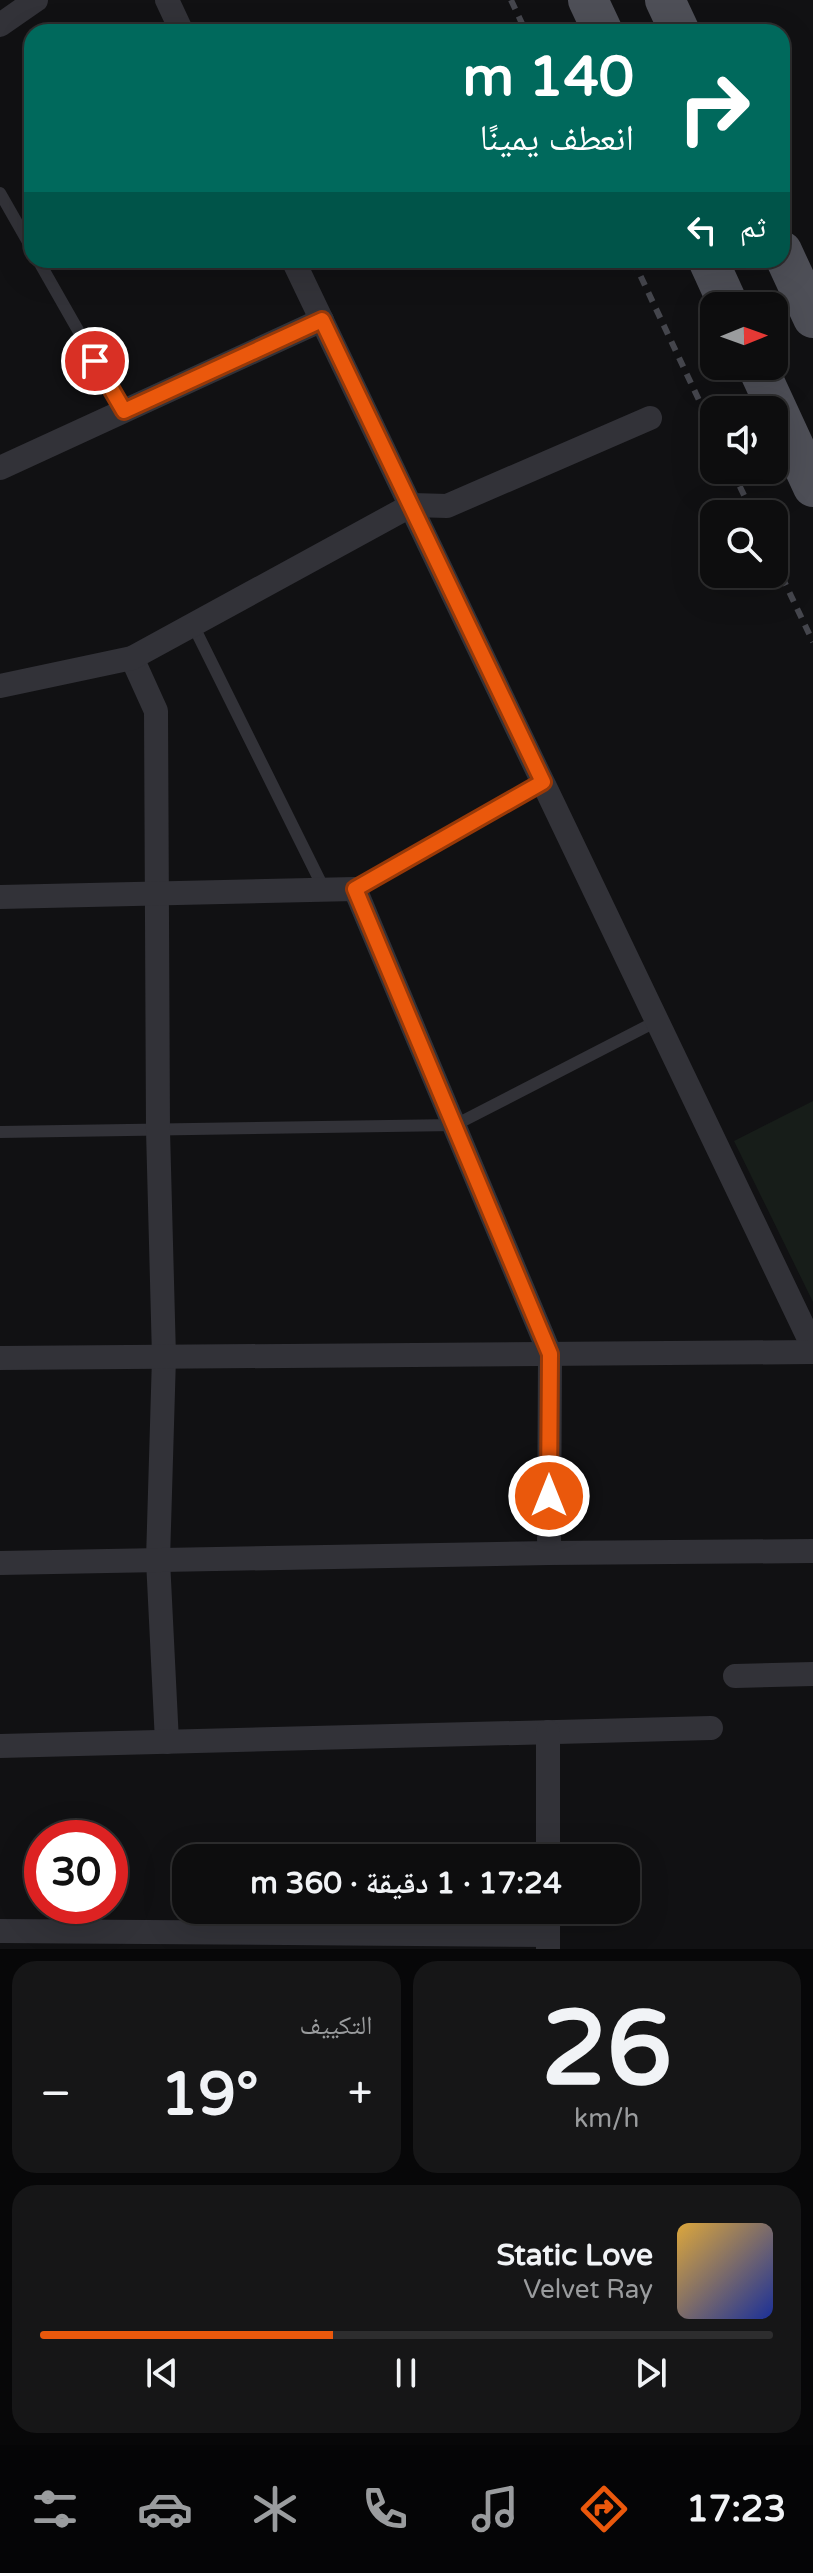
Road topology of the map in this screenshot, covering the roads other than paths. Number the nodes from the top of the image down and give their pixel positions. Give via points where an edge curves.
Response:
1 (36, 0) edge
2 (167, 0) edge
3 (588, 0) edge
4 (665, 0) edge
5 (178, 24) edge
6 (599, 24) edge
7 (676, 24) edge
8 (0, 25) edge
9 (0, 193) edge
10 (24, 235) edge
11 (43, 268) edge
12 (297, 268) edge
13 (712, 268) edge
14 (790, 268) edge
15 (723, 292) edge
16 (813, 318) edge
17 (322, 320) junction
18 (763, 380) edge
19 (124, 411) junction
20 (650, 418) dead end
21 (0, 468) edge
22 (813, 487) edge
23 (412, 505) junction
24 (193, 625) junction
25 (132, 658) junction
26 (0, 686) edge
27 (543, 782) junction
28 (324, 889) junction
29 (355, 889) junction
30 (156, 893) junction
31 (0, 897) edge
32 (657, 1021) junction
33 (455, 1125) junction
34 (158, 1130) junction
35 (0, 1132) edge
36 (813, 1349) edge
37 (550, 1354) junction
38 (164, 1357) junction
39 (0, 1358) edge
40 (813, 1551) edge
41 (549, 1553) junction
42 (158, 1560) junction
43 (0, 1563) edge
44 (813, 1674) edge
45 (735, 1676) dead end
46 (711, 1728) dead end
47 (548, 1732) junction
48 (167, 1742) junction
49 (0, 1746) edge
50 (548, 1844) edge
51 (0, 1931) edge
52 (58, 1940) edge
53 (139, 1940) edge
54 (340, 1941) edge
55 (548, 1942) edge

1 - 8 street
2 - 5 street
3 - 6 main road
4 - 7 main road
9 - 10 lane
11 - 19 lane
12 - 17 street
13 - 15 main road
14 - 16 main road
17 - 19 street
17 - 23 street
18 - 22 main road
19 - 21 street
20 - 23 street via 447,506
23 - 24 street
23 - 27 street
24 - 25 street
24 - 28 lane
25 - 26 street
25 - 30 street via 156,711
27 - 29 lane
27 - 32 street
28 - 29 street
28 - 30 street
29 - 33 street
30 - 31 street
30 - 34 street
32 - 33 lane
32 - 36 street
33 - 34 lane
33 - 37 street
34 - 35 lane
34 - 38 street
36 - 37 street
37 - 38 street
37 - 41 street
38 - 39 street
38 - 42 street
40 - 41 street
41 - 42 street
42 - 43 street
42 - 48 street
44 - 45 street
46 - 47 street
47 - 48 street
47 - 50 street
48 - 49 street
51 - 52 street
52 - 53 street
53 - 54 street
54 - 55 street

